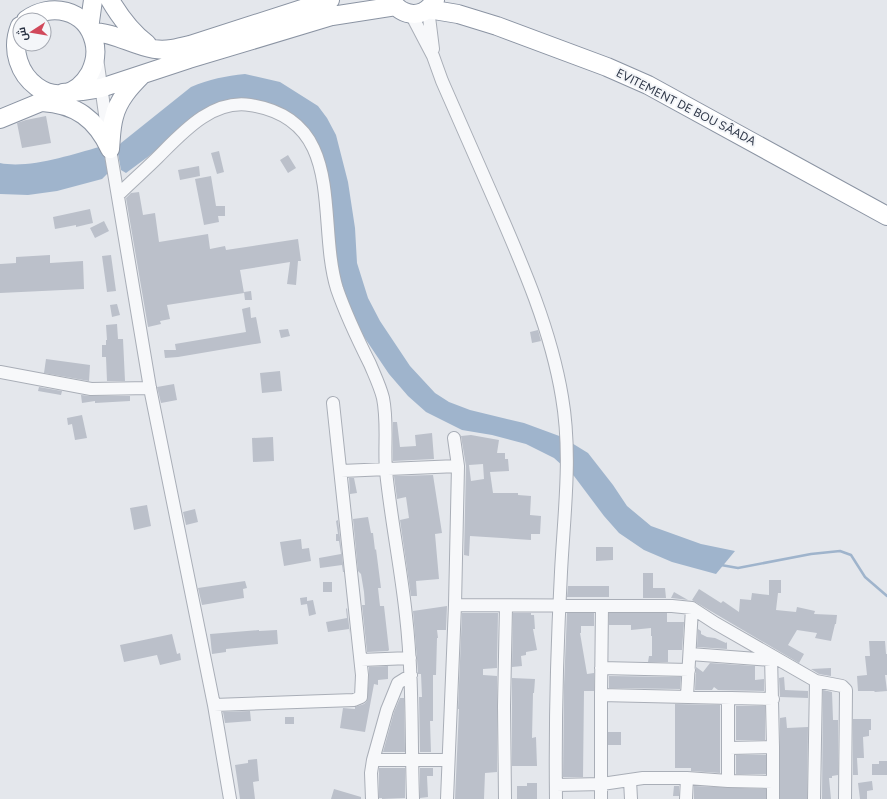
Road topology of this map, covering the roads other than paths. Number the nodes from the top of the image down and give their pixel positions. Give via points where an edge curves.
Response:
1 (93, 0) edge
2 (110, 0) edge
3 (330, 0) edge
4 (455, 0) edge
5 (432, 4) edge
6 (399, 7) edge
7 (38, 12) edge
8 (90, 30) junction
9 (12, 44) edge
10 (96, 49) junction
11 (154, 49) junction
12 (12, 52) edge
13 (434, 56) junction
14 (0, 58) edge
15 (143, 74) junction
16 (102, 88) junction
17 (63, 93) junction
18 (42, 102) junction
19 (0, 119) edge
20 (110, 149) junction
21 (118, 195) junction
22 (887, 205) edge
23 (887, 216) edge
24 (0, 372) edge
25 (150, 388) junction
26 (333, 403) dead end
27 (454, 438) dead end
28 (458, 466) junction
29 (386, 469) junction
30 (341, 471) junction
31 (559, 605) junction
32 (455, 606) junction
33 (506, 606) junction
34 (602, 606) junction
35 (692, 608) junction
36 (690, 654) junction
37 (410, 658) junction
38 (771, 658) junction
39 (361, 660) junction
40 (601, 668) junction
41 (689, 670) junction
42 (411, 675) junction
43 (816, 681) junction
44 (601, 695) junction
45 (687, 696) junction
46 (728, 698) junction
47 (773, 700) junction
48 (214, 705) junction
49 (729, 748) junction
50 (773, 748) junction
51 (412, 759) junction
52 (373, 760) junction
53 (448, 760) junction
54 (687, 778) junction
55 (630, 780) junction
56 (728, 781) junction
57 (773, 782) junction
58 (602, 784) junction
59 (556, 785) junction
60 (230, 799) edge
61 (372, 799) edge
62 (413, 799) edge
63 (447, 799) edge
64 (505, 799) edge
65 (556, 799) edge
66 (601, 799) edge
67 (630, 799) edge
68 (686, 799) edge
69 (773, 799) edge
70 (814, 799) edge
71 (845, 799) edge

1 - 8 highway
2 - 11 highway via 128,27
3 - 11 highway via 182,47
4 - 22 highway, EVITEMENT DE BOU SÂADA via 473,10 615,60 650,76
5 - 6 highway via 420,13
5 - 13 street
5 - 23 highway, EVITEMENT DE BOU SÂADA via 607,66 648,85
6 - 13 street
6 - 15 highway via 332,16
7 - 8 highway via 70,12 81,19
8 - 10 highway
8 - 11 highway
9 - 14 highway
10 - 16 street
10 - 17 highway via 92,69 87,78 72,90
12 - 17 highway via 14,67 20,78 29,86 39,92
13 - 31 street via 442,81 514,244 556,362 566,429 567,475
15 - 16 highway
15 - 20 highway via 128,89 120,102 114,117
16 - 17 highway
16 - 20 street
17 - 18 highway
18 - 19 highway
18 - 20 highway via 64,105 84,115 100,130
20 - 21 street
21 - 25 street
21 - 29 street via 176,138 210,112 232,105 247,104 280,114 305,132 315,150 322,172 329,243 338,289 383,397
24 - 25 street via 91,388
25 - 48 street
26 - 30 street
27 - 28 street
28 - 29 street
28 - 32 street
29 - 30 street
29 - 37 street
30 - 39 street
31 - 33 street
31 - 34 street
31 - 59 street
32 - 33 street
32 - 53 street
33 - 64 street
34 - 35 street
34 - 40 street
35 - 36 street
35 - 38 street
36 - 38 street
36 - 41 street
37 - 39 street
37 - 42 street
38 - 43 street
38 - 47 street
39 - 48 street via 362,691 361,697 357,700
40 - 41 street
40 - 44 street
41 - 45 street
42 - 51 street
42 - 52 street via 396,685
43 - 70 street
43 - 71 street via 842,686 846,690
44 - 45 street
44 - 58 street
45 - 46 street
46 - 47 street
46 - 49 street
47 - 50 street
48 - 60 street
49 - 50 street
49 - 56 street
50 - 57 street
51 - 52 street
51 - 53 street
51 - 62 street
52 - 61 street
53 - 63 street
54 - 55 street
54 - 56 street
54 - 68 street
55 - 58 street
55 - 67 street
56 - 57 street
57 - 69 street
58 - 59 street
58 - 66 street
59 - 65 street

